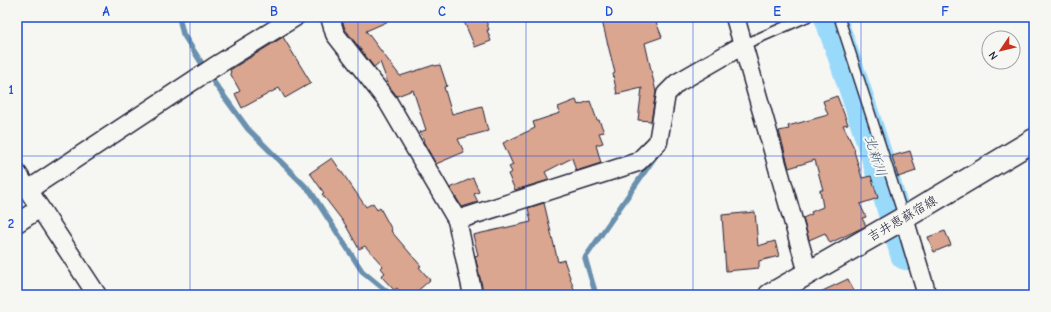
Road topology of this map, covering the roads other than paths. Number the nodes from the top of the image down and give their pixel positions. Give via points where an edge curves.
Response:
1 (295, 17) edge
2 (330, 17) edge
3 (735, 17) edge
4 (807, 17) edge
5 (839, 17) edge
6 (743, 45) junction
7 (1034, 140) edge
8 (17, 174) edge
9 (28, 190) junction
10 (40, 208) junction
11 (904, 218) junction
12 (457, 220) junction
13 (17, 223) edge
14 (808, 273) junction
15 (778, 293) edge
16 (97, 295) edge
17 (473, 295) edge
18 (927, 295) edge

1 - 9 street
2 - 12 street via 335,34 388,102
3 - 6 street
4 - 6 lane
5 - 11 lane
6 - 12 street via 677,83 666,94 658,142 638,162
6 - 14 street
7 - 11 main road, 吉井恵蘇宿線
8 - 9 street
9 - 10 street
10 - 13 street
10 - 16 street
11 - 14 main road, 吉井恵蘇宿線
11 - 18 street
12 - 17 street
14 - 15 main road, 吉井恵蘇宿線

